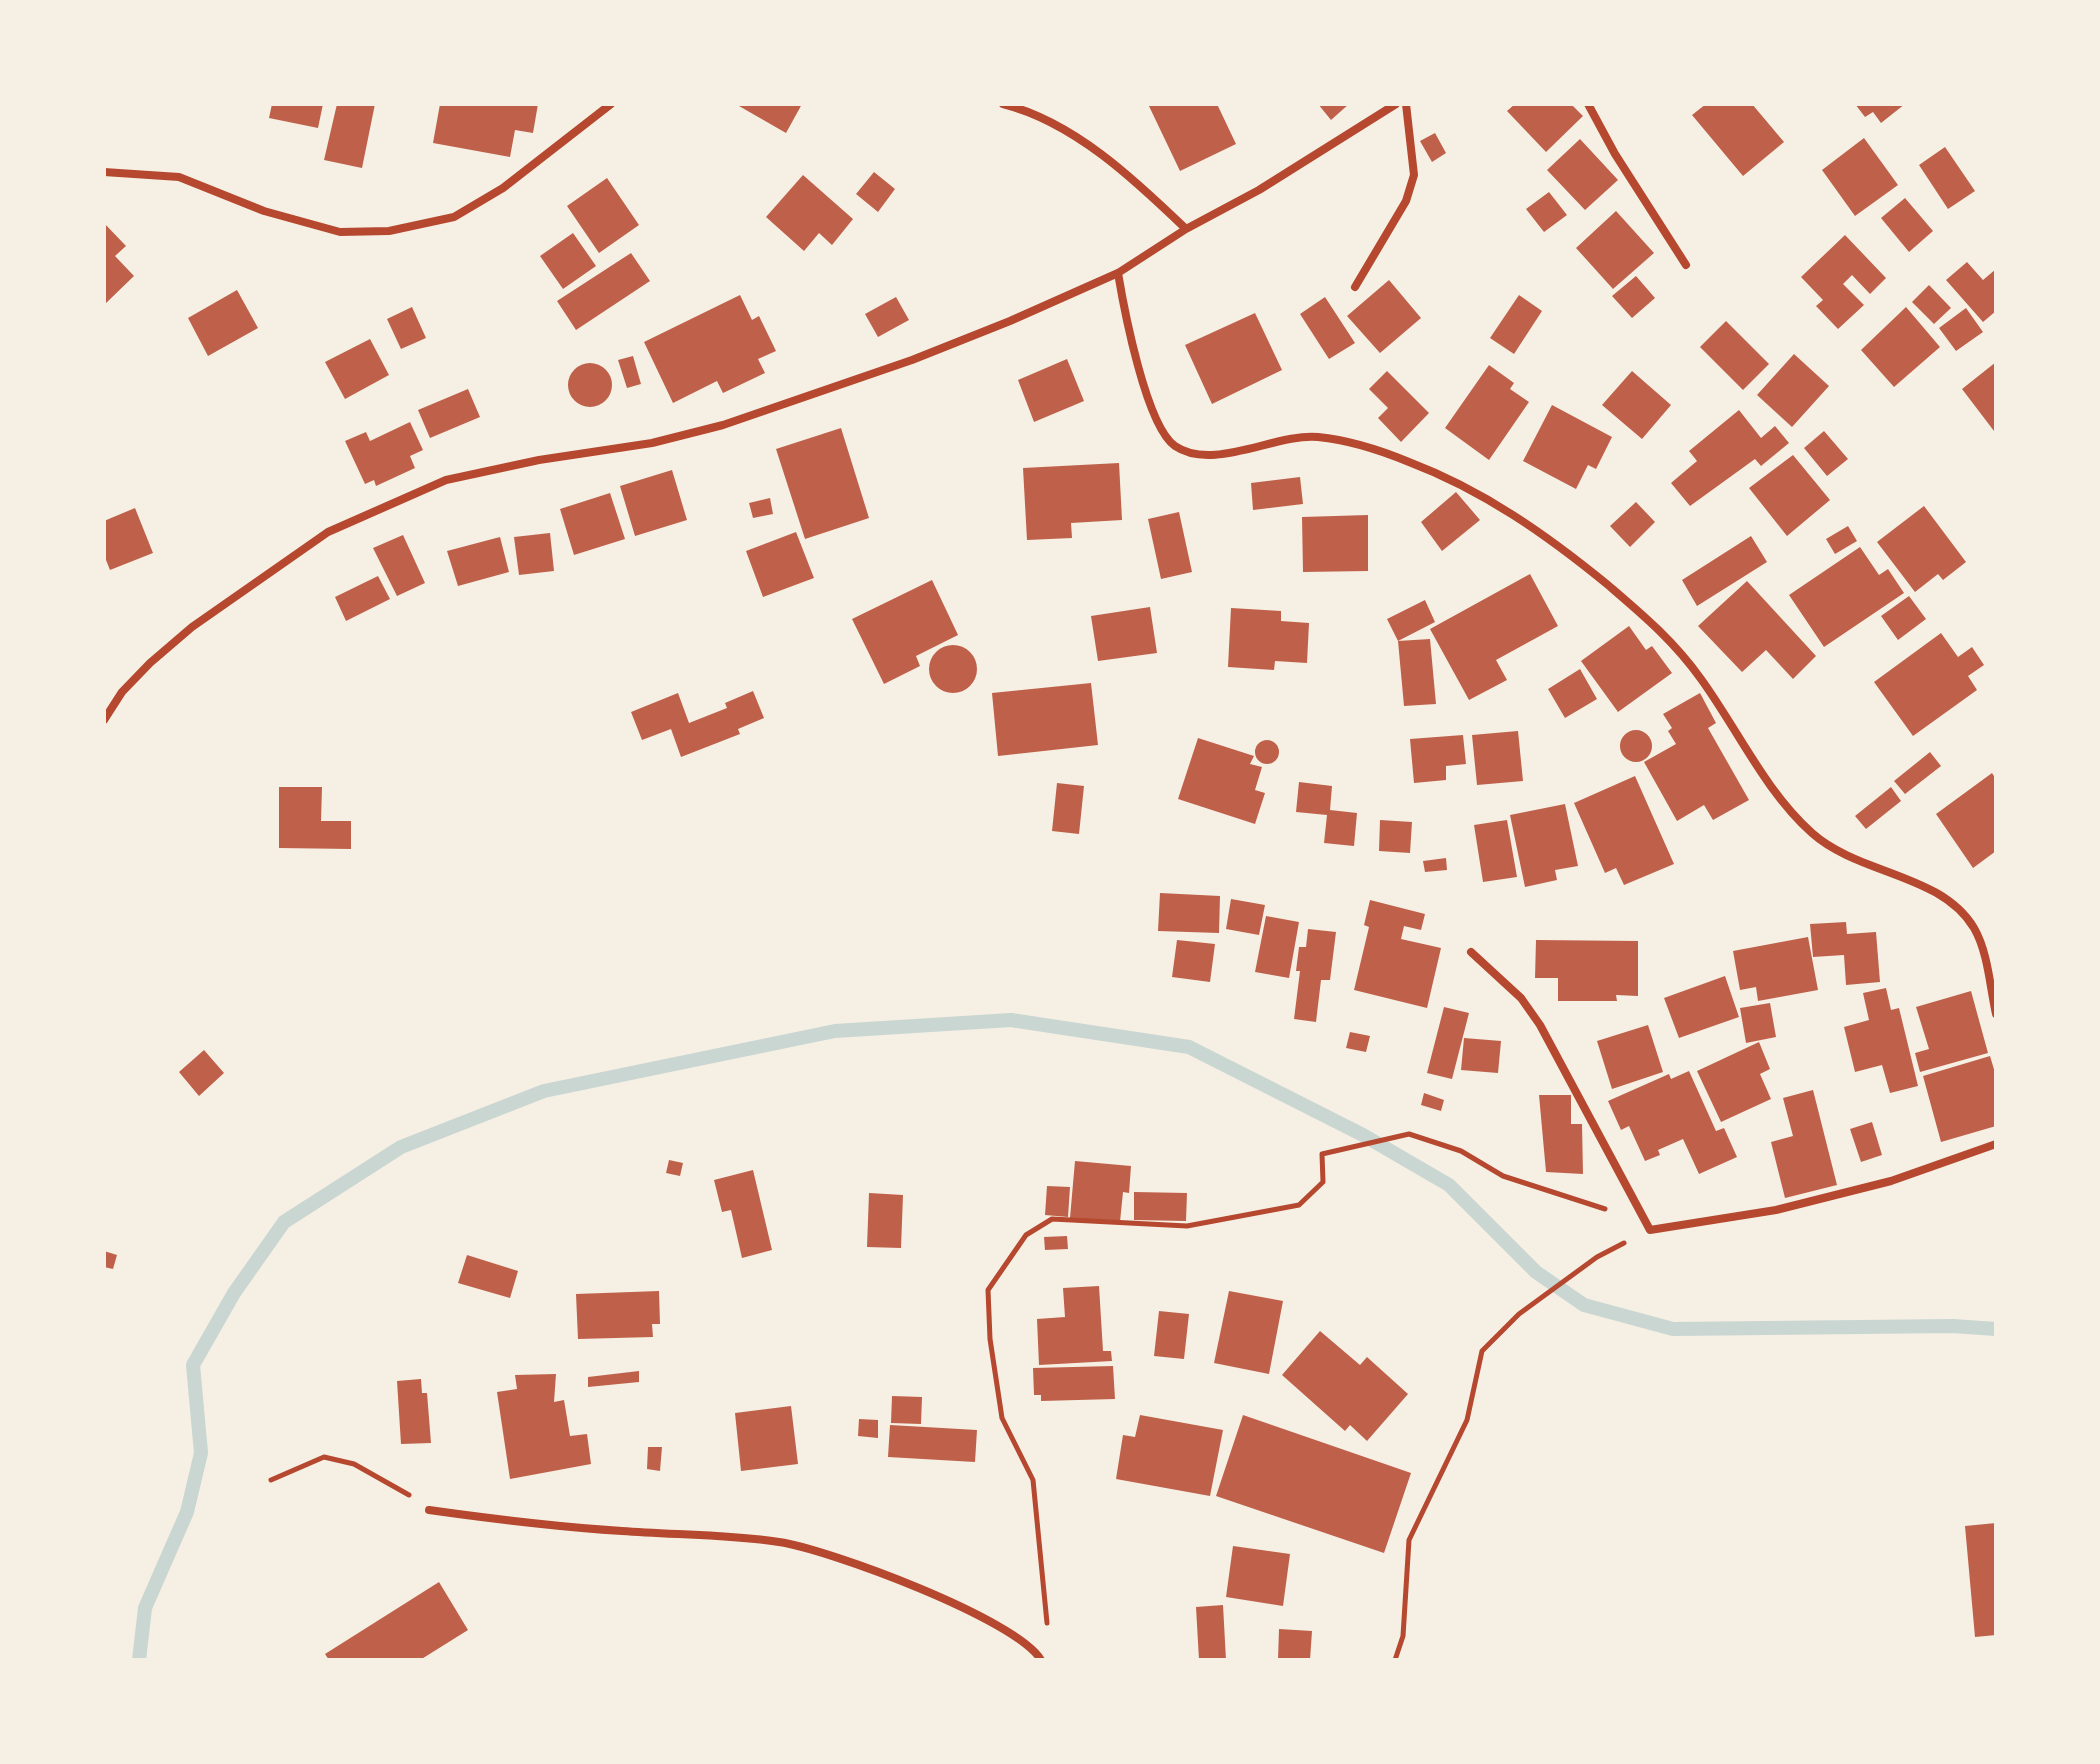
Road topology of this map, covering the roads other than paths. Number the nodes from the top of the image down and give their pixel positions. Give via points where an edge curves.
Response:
1 (611, 104) edge
2 (1003, 104) edge
3 (1396, 104) edge
4 (1406, 104) edge
5 (1588, 104) edge
6 (1385, 107) edge
7 (104, 172) edge
8 (1186, 229) junction
9 (1686, 265) dead end
10 (1118, 273) junction
11 (1355, 287) dead end
12 (104, 720) edge
13 (1471, 952) dead end
14 (1996, 1014) edge
15 (1996, 1144) edge
16 (429, 1510) dead end
17 (1041, 1660) edge

1 - 7 street via 503,188 454,217 389,231 340,232 264,211 179,177
2 - 8 street via 1071,133
3 - 6 street
4 - 11 street via 1414,175 1406,201
5 - 9 street
6 - 8 street via 1259,190
8 - 10 street
10 - 12 street via 954,344 723,425 446,480 328,532 182,636 122,692
10 - 14 street via 1137,362 1167,440 1178,448 1217,454 1315,436 1363,445 1455,480 1521,519 1672,641 1782,802 1812,833 1837,852 1943,895 1958,908 1975,929
13 - 15 street via 1521,998 1540,1025 1650,1230 1776,1210 1891,1181
16 - 17 street via 780,1542 856,1564 974,1612 1017,1636

